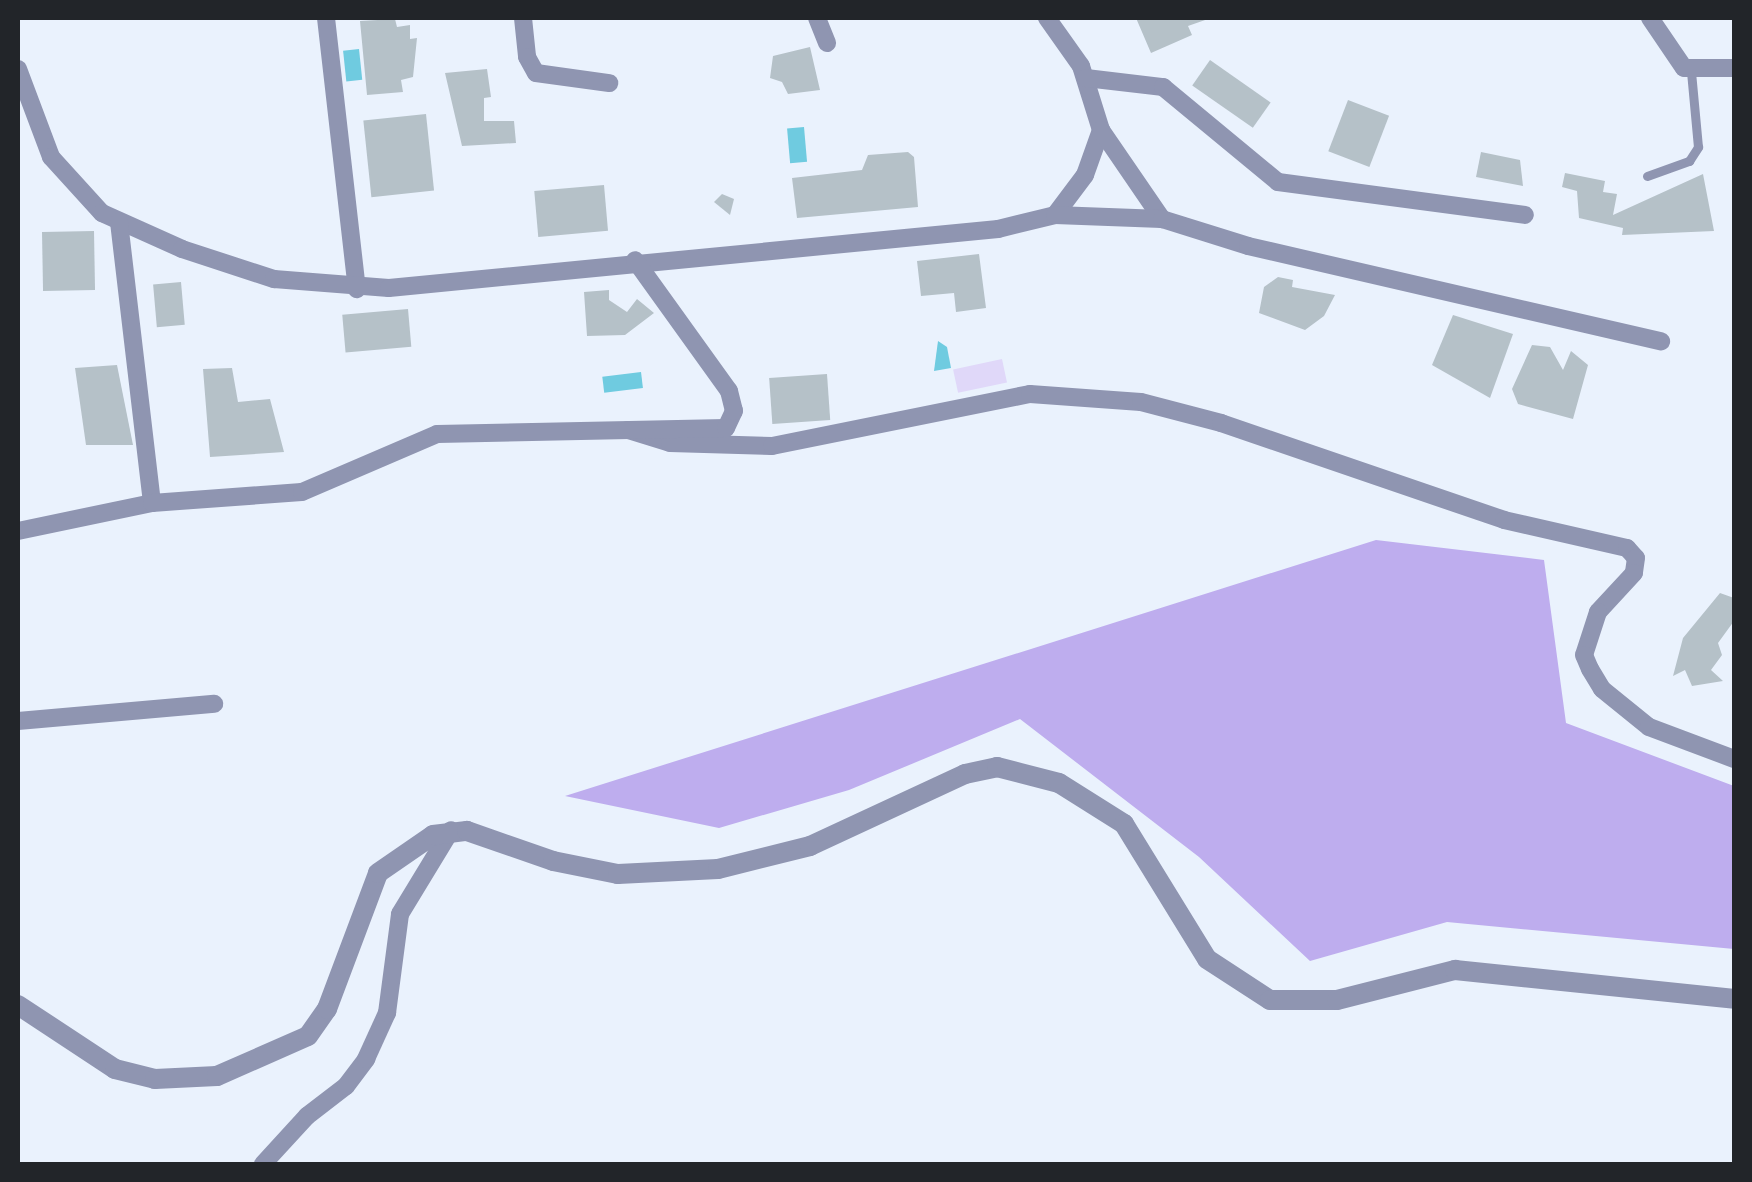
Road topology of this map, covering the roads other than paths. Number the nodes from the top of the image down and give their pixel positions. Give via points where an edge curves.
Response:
1 (326, 18) edge
2 (524, 18) edge
3 (818, 18) edge
4 (1048, 18) edge
5 (1650, 18) edge
6 (827, 43) dead end
7 (1734, 68) edge
8 (18, 69) edge
9 (1692, 71) junction
10 (1086, 78) junction
11 (609, 83) dead end
12 (1101, 130) junction
13 (1647, 176) dead end
14 (1525, 214) dead end
15 (1054, 215) junction
16 (1162, 220) junction
17 (119, 222) junction
18 (635, 260) junction
19 (357, 288) junction
20 (1660, 341) dead end
21 (628, 430) junction
22 (152, 503) junction
23 (18, 531) edge
24 (214, 704) dead end
25 (18, 721) edge
26 (1734, 759) edge
27 (450, 830) junction
28 (1734, 999) edge
29 (18, 1005) edge
30 (263, 1164) edge

1 - 19 street
2 - 11 street via 527,57 536,73
3 - 6 street
4 - 10 street
5 - 9 street via 1676,62
7 - 9 street
8 - 17 street via 58,168 78,194
9 - 13 lane via 1698,147 1689,162
10 - 12 street
10 - 14 street via 1163,88 1278,182
12 - 15 street via 1085,175
12 - 16 street
15 - 16 street
15 - 18 street via 998,229
16 - 20 street
17 - 19 street via 255,273
17 - 22 street
18 - 19 street
18 - 21 street via 725,384 734,412 720,430
21 - 22 street via 437,434 302,492
21 - 26 street via 670,444 752,447 1030,394 1141,402 1221,422 1504,520 1627,548 1636,558 1634,573 1598,612 1584,656 1590,669 1602,689 1648,727
22 - 23 street
24 - 25 street
27 - 28 street via 584,868 687,872 784,855 964,774 1014,768 1076,791 1124,824 1207,958 1270,1000 1337,1000 1455,970
27 - 29 street via 403,850 378,872 318,1024 298,1045 265,1060 217,1076 141,1076 102,1062
27 - 30 street via 400,914 387,1012 366,1059 351,1082 307,1116

